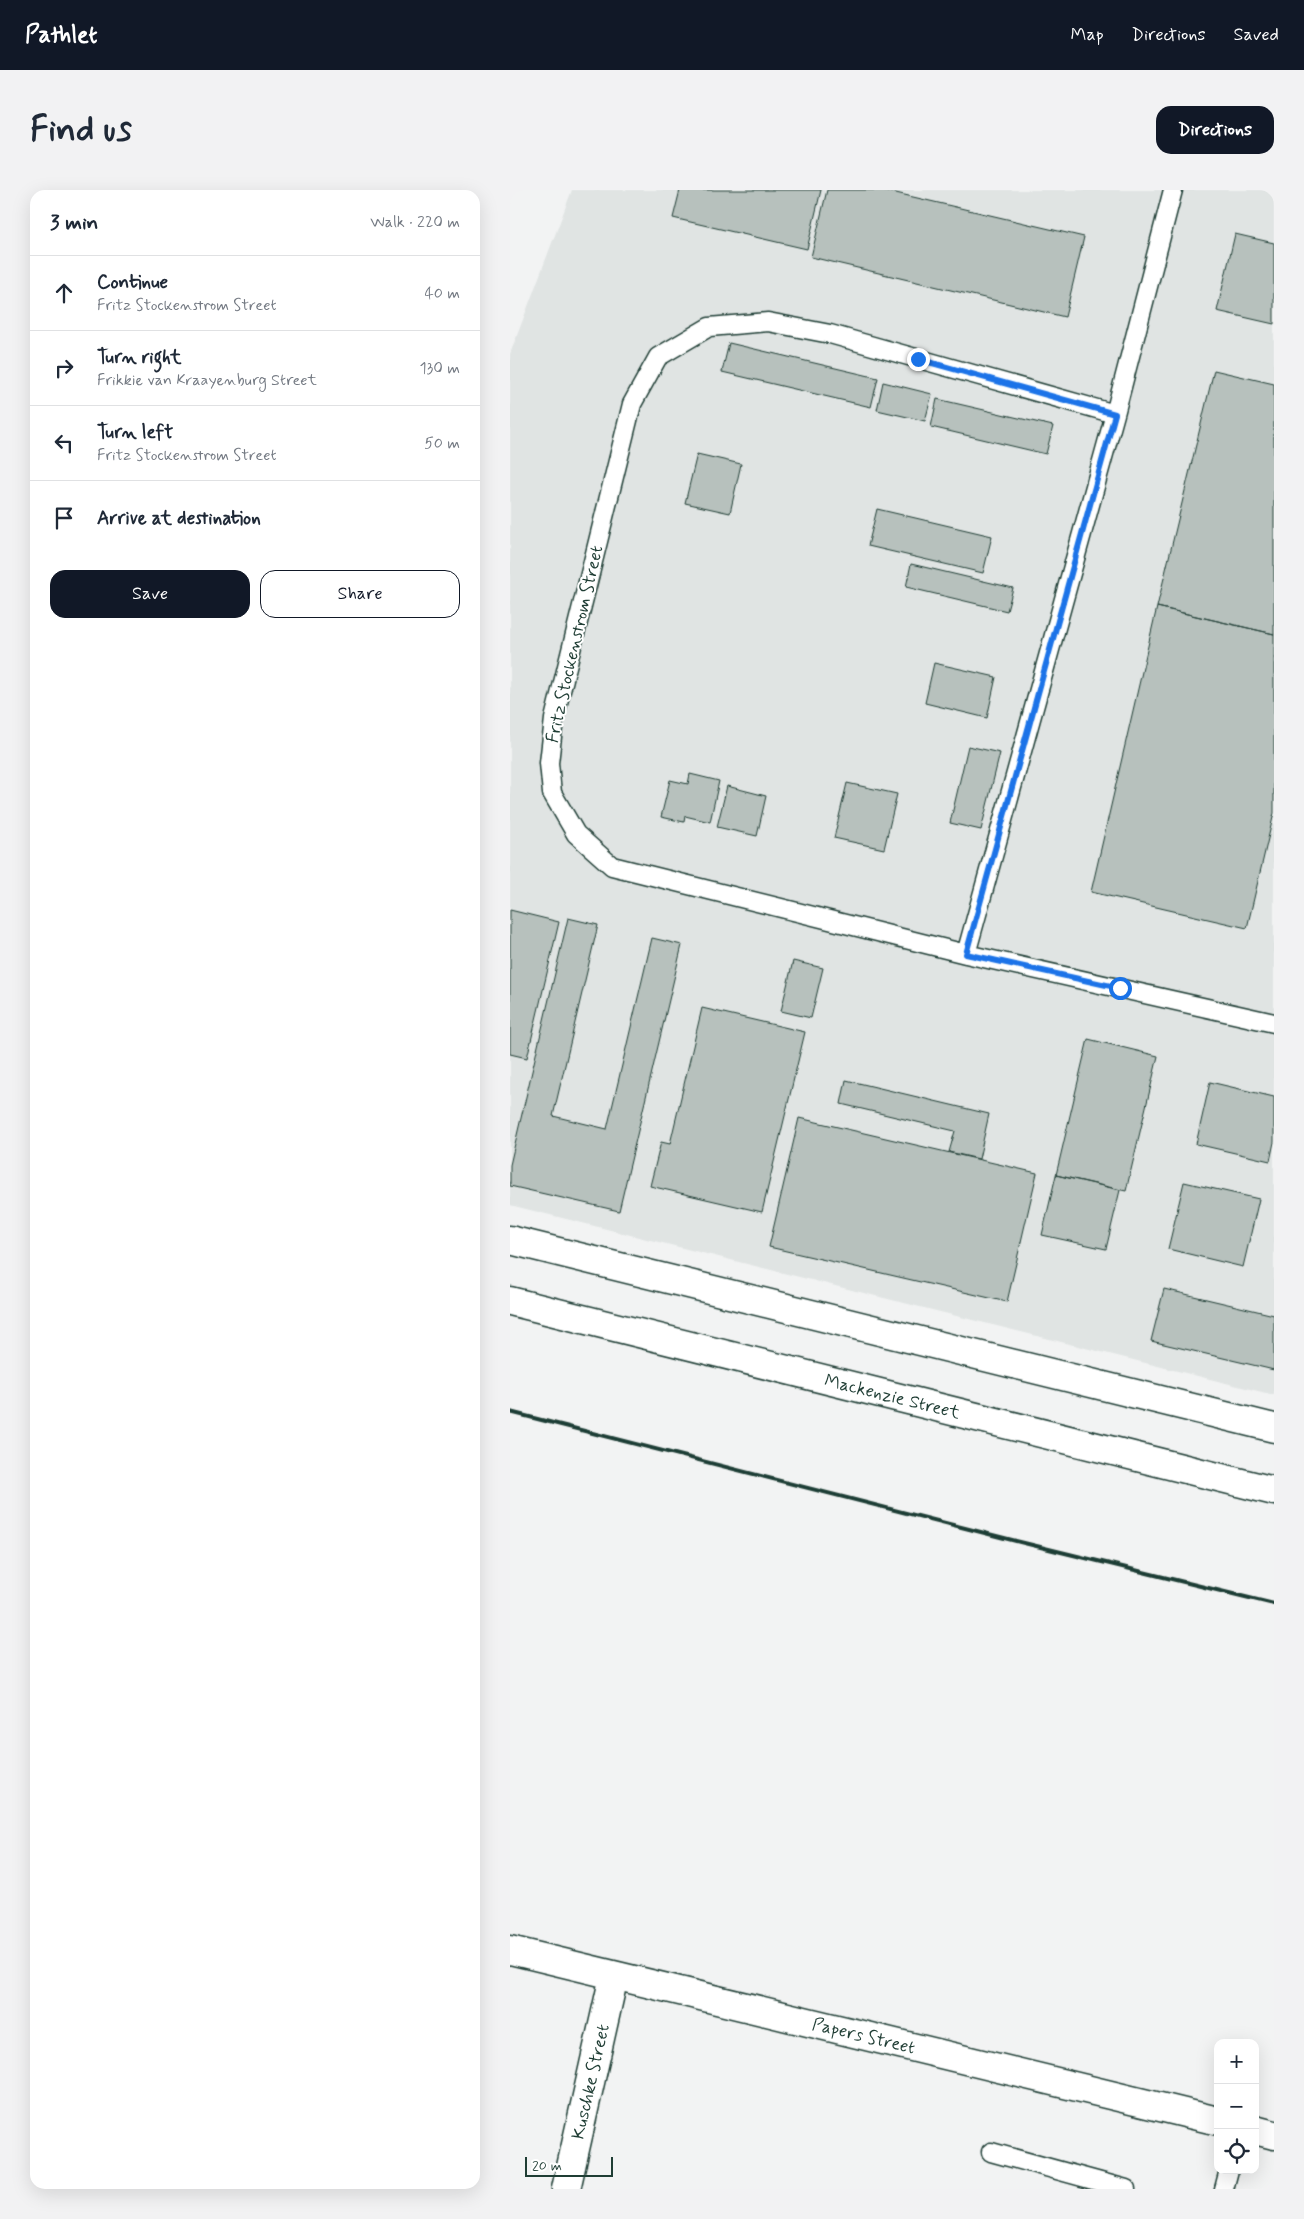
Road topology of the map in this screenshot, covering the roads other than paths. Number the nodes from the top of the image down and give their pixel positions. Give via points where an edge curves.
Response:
1 (1173, 190) edge
2 (1115, 414) junction
3 (966, 954) junction
4 (1274, 1023) edge
5 (510, 1240) edge
6 (510, 1301) edge
7 (1274, 1428) edge
8 (1274, 1491) edge
9 (510, 1950) edge
10 (614, 1976) junction
11 (1214, 2120) edge
12 (1259, 2131) edge
13 (1274, 2135) edge
14 (991, 2152) dead end
15 (1228, 2174) edge
16 (566, 2189) edge
17 (1126, 2189) edge
18 (1224, 2189) edge

1 - 2 lane
2 - 3 lane
2 - 3 lane, Fritz Stockenstrom Street via 830,334 768,322 709,327 658,357 632,404 554,719 548,763 552,793 576,834 612,866
3 - 4 lane, Fritz Stockenstrom Street
5 - 7 street
6 - 8 street, Mackenzie Street
9 - 10 street, Papers Street
10 - 11 street, Papers Street
10 - 16 street, Kuschke Street
12 - 13 street
14 - 17 lane
15 - 18 lane

